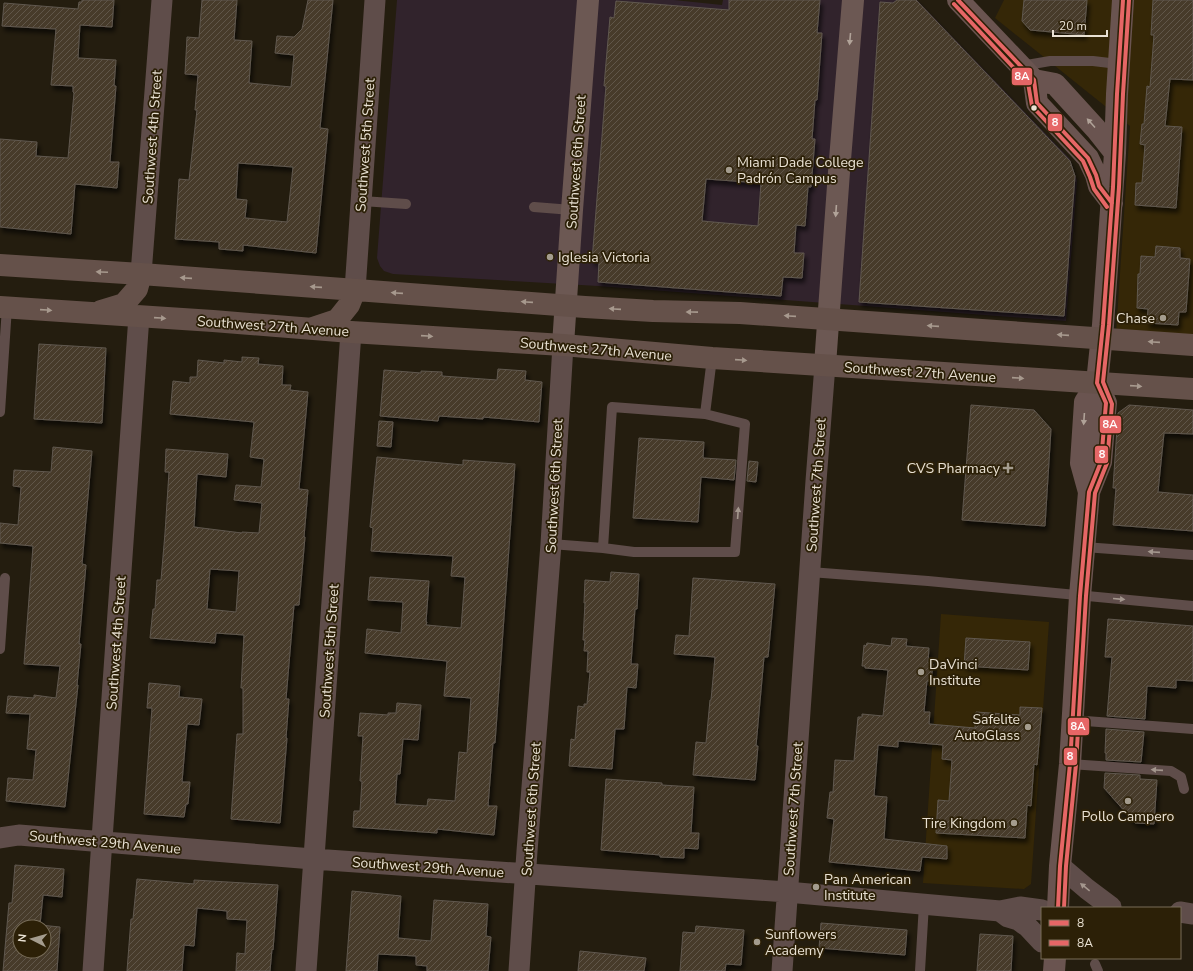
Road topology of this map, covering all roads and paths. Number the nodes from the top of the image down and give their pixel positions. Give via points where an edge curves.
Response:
1 (162, 0) edge
2 (376, 0) edge
3 (588, 0) edge
4 (853, 0) edge
5 (958, 0) edge
6 (1123, 0) edge
7 (1118, 64) junction
8 (1027, 73) junction
9 (1115, 153) junction
10 (362, 201) junction
11 (1112, 203) junction
12 (406, 204) dead end
13 (534, 207) dead end
14 (572, 210) junction
15 (0, 265) edge
16 (141, 274) junction
17 (355, 290) junction
18 (566, 305) junction
19 (4, 307) edge
20 (94, 313) junction
21 (139, 316) junction
22 (829, 319) junction
23 (312, 328) junction
24 (351, 332) junction
25 (1102, 338) junction
26 (1193, 345) edge
27 (564, 346) junction
28 (712, 358) junction
29 (825, 365) junction
30 (1097, 383) junction
31 (1193, 389) edge
32 (0, 412) edge
33 (705, 414) junction
34 (551, 544) junction
35 (1084, 547) junction
36 (602, 548) junction
37 (1193, 555) edge
38 (810, 572) junction
39 (5, 578) dead end
40 (1080, 596) junction
41 (1193, 606) edge
42 (0, 649) edge
43 (1072, 720) junction
44 (1193, 729) edge
45 (1070, 764) junction
46 (1184, 789) dead end
47 (0, 838) edge
48 (102, 842) junction
49 (313, 859) junction
50 (1060, 866) junction
51 (526, 874) junction
52 (787, 892) junction
53 (924, 904) junction
54 (1058, 907) edge
55 (1113, 907) edge
56 (1041, 910) edge
57 (1000, 911) junction
58 (1181, 912) edge
59 (1193, 914) edge
60 (1041, 941) edge
61 (1055, 959) edge
62 (93, 971) edge
63 (306, 971) edge
64 (519, 971) edge
65 (782, 971) edge
66 (920, 971) edge
67 (1054, 971) edge

1 - 16 street, Southwest 4th Street
2 - 10 street, Southwest 5th Street
3 - 14 main road, Southwest 6th Street
4 -> 22 main road, Southwest 7th Street
5 - 8 main road
6 - 7 main road
7 - 8 lane via 1050,61
7 - 9 main road
9 -> 8 main road via 1055,84
8 - 11 main road via 1036,103 1088,158 1099,186
9 - 11 main road
10 - 12 lane
10 - 17 street, Southwest 5th Street
11 - 25 main road
13 - 14 lane
14 - 18 main road, Southwest 6th Street
16 -> 15 highway
17 -> 16 highway
16 - 20 highway via 137,288 124,304
18 -> 17 highway
17 - 23 highway via 349,304 337,320
22 -> 18 highway
18 - 27 main road, Southwest 6th Street
19 -> 20 highway, Southwest 27th Avenue
19 - 32 lane
20 - 21 highway, Southwest 27th Avenue
21 -> 23 highway, Southwest 27th Avenue
21 - 48 street, Southwest 4th Street
25 -> 22 highway
22 - 29 main road, Southwest 7th Street
23 - 24 highway, Southwest 27th Avenue
24 -> 27 highway, Southwest 27th Avenue
24 - 49 street, Southwest 5th Street
26 -> 25 highway
25 - 30 main road
27 - 28 highway, Southwest 27th Avenue
27 - 34 street, Southwest 6th Street
28 -> 29 highway, Southwest 27th Avenue
28 - 33 lane
29 -> 30 highway, Southwest 27th Avenue
29 - 38 street, Southwest 7th Street
30 -> 31 highway, Southwest 27th Avenue
30 - 35 main road via 1106,403 1105,420 1101,462 1088,492
33 - 36 lane via 612,407
36 -> 33 lane via 634,552 735,552 745,424
34 - 36 lane
34 - 51 street, Southwest 6th Street
37 -> 35 lane
35 - 40 main road
38 - 40 lane
38 - 52 street, Southwest 7th Street
39 - 42 lane
40 -> 41 lane
40 - 43 main road
43 - 44 lane
43 - 45 main road
46 -> 45 lane via 1182,777 1171,771
45 - 50 main road
47 - 48 street, Southwest 29th Avenue via 19,835
48 - 49 street, Southwest 29th Avenue
48 - 62 street, Southwest 4th Street
49 - 51 street, Southwest 29th Avenue
49 - 63 street, Southwest 5th Street
50 - 54 main road
55 -> 50 street
51 - 52 street, Southwest 29th Avenue
51 - 64 street, Southwest 6th Street
52 - 53 street, Southwest 29th Avenue
52 - 65 street, Southwest 7th Street
53 - 57 street, Southwest 29th Avenue
53 - 66 lane
56 - 57 street, Southwest 29th Avenue via 1020,908
57 - 60 street, Southwest 29th Avenue via 1028,927
58 - 59 street
61 - 67 main road

